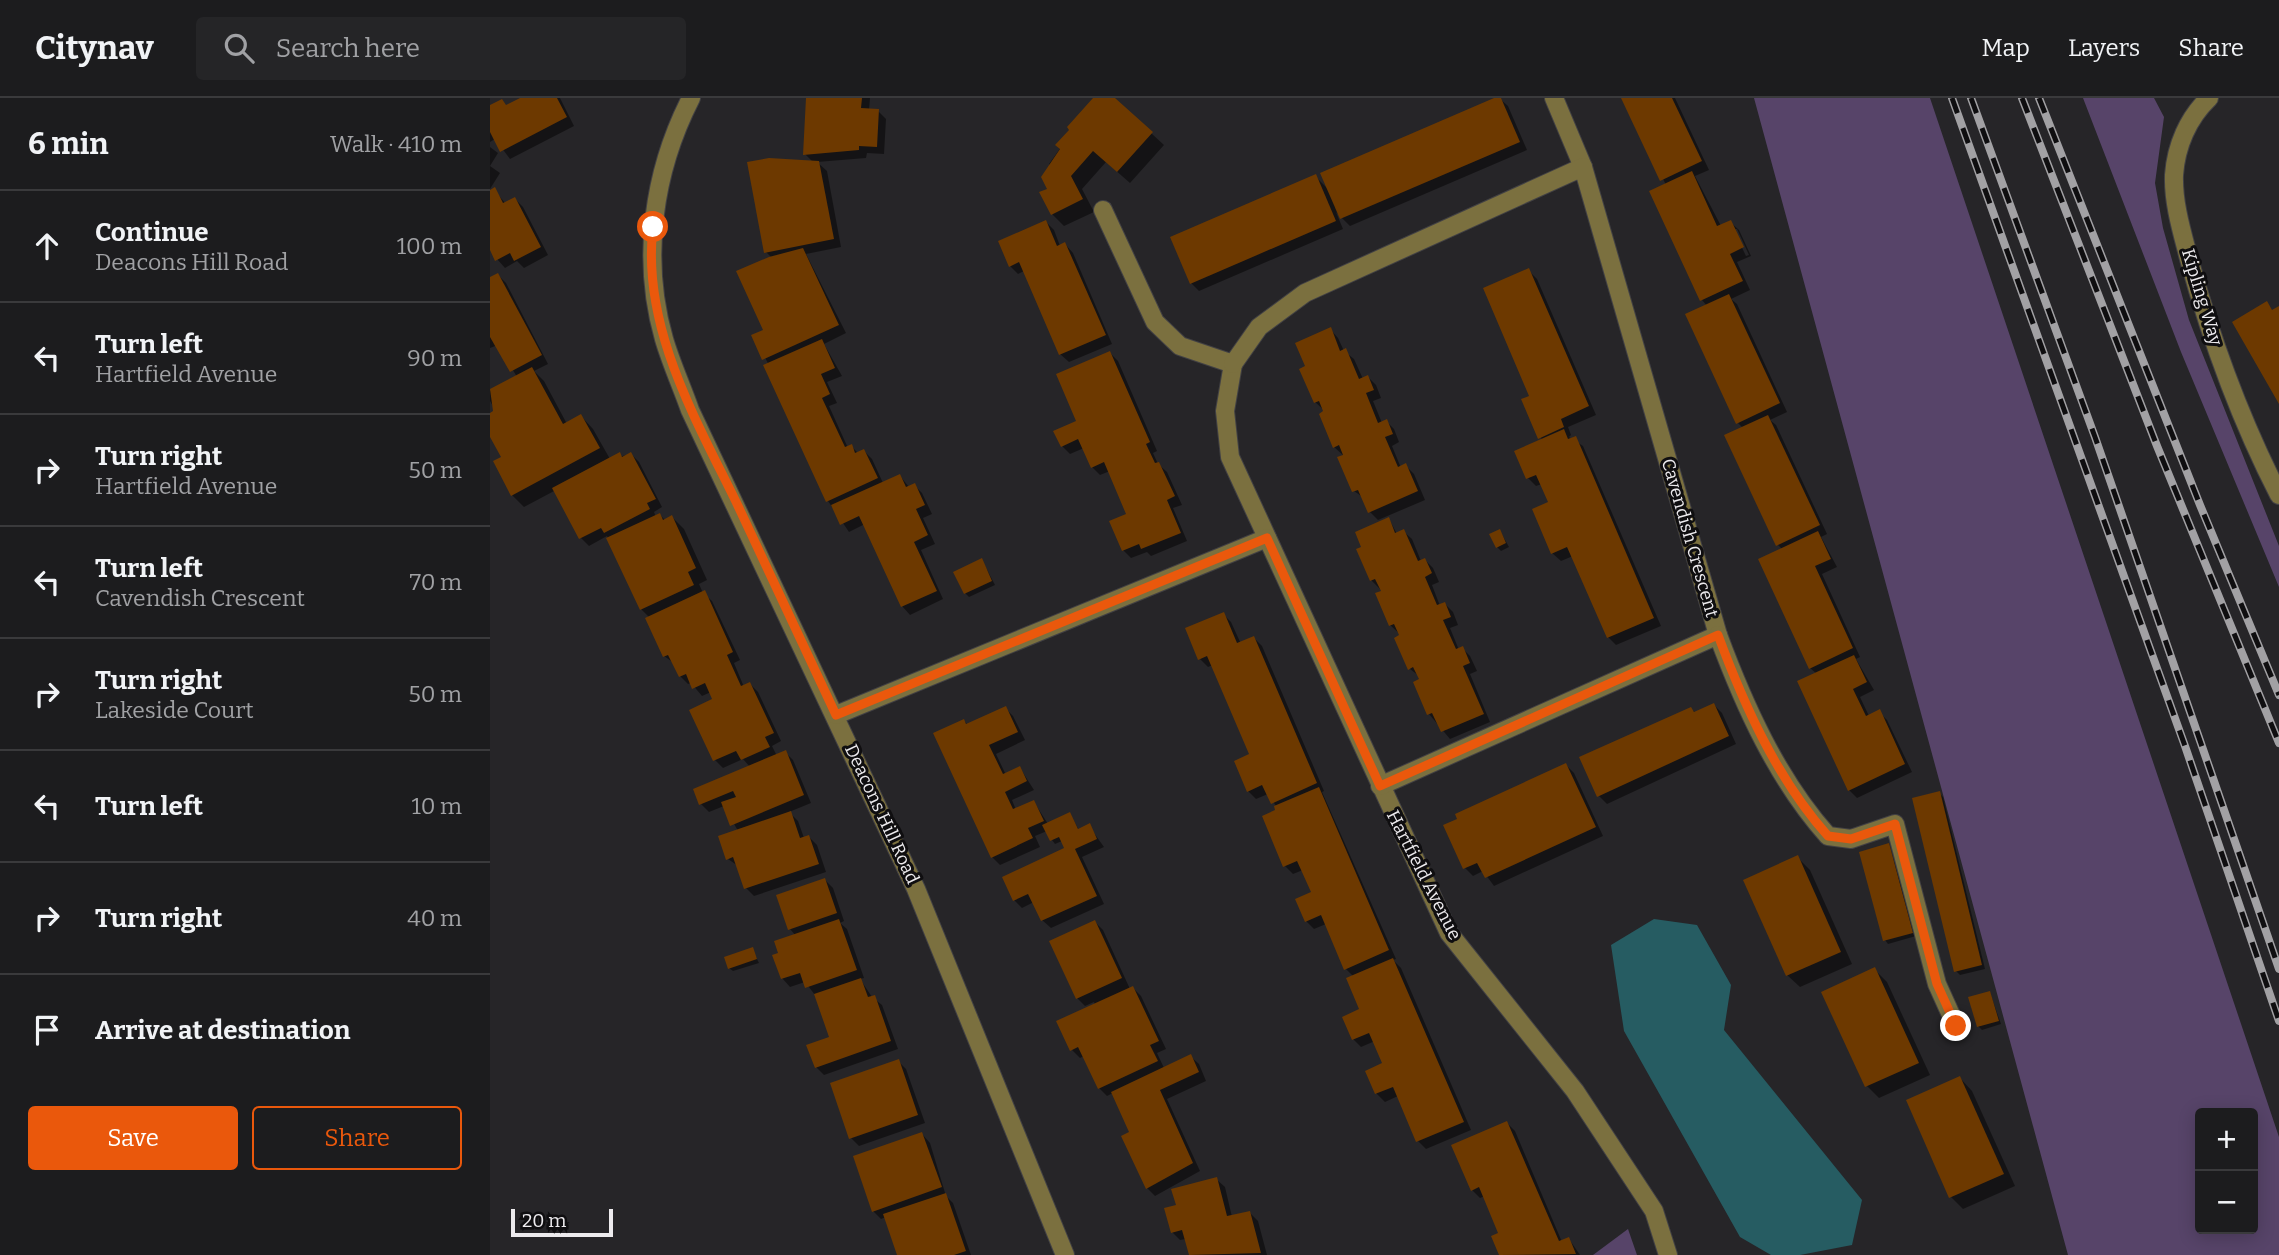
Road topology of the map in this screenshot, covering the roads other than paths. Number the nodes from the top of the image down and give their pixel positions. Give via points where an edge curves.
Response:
1 (691, 98) edge
2 (1554, 98) edge
3 (2209, 98) edge
4 (1583, 167) junction
5 (1103, 209) dead end
6 (1233, 364) junction
7 (2279, 495) edge
8 (1267, 538) junction
9 (1718, 635) junction
10 (836, 715) junction
11 (1380, 786) junction
12 (1956, 1026) dead end
13 (1065, 1255) edge
14 (1668, 1255) edge

1 - 10 street, Deacons Hill Road via 659,183 651,247 664,339 690,410
2 - 4 street, Cavendish Crescent
3 - 7 street, Kipling Way via 2186,128 2179,148 2174,174 2179,219 2207,323
4 - 6 street via 1305,293 1259,327
4 - 9 street, Cavendish Crescent
5 - 6 street via 1154,322 1180,346
6 - 8 street, Hartfield Avenue via 1225,411 1230,457
8 - 10 street
8 - 11 street, Hartfield Avenue
9 - 11 street, Cavendish Crescent
9 - 12 street via 1771,754 1807,813 1828,836 1851,839 1895,824 1937,984
10 - 13 street, Deacons Hill Road via 916,889
11 - 14 street, Hartfield Avenue via 1449,933 1575,1091 1654,1211

